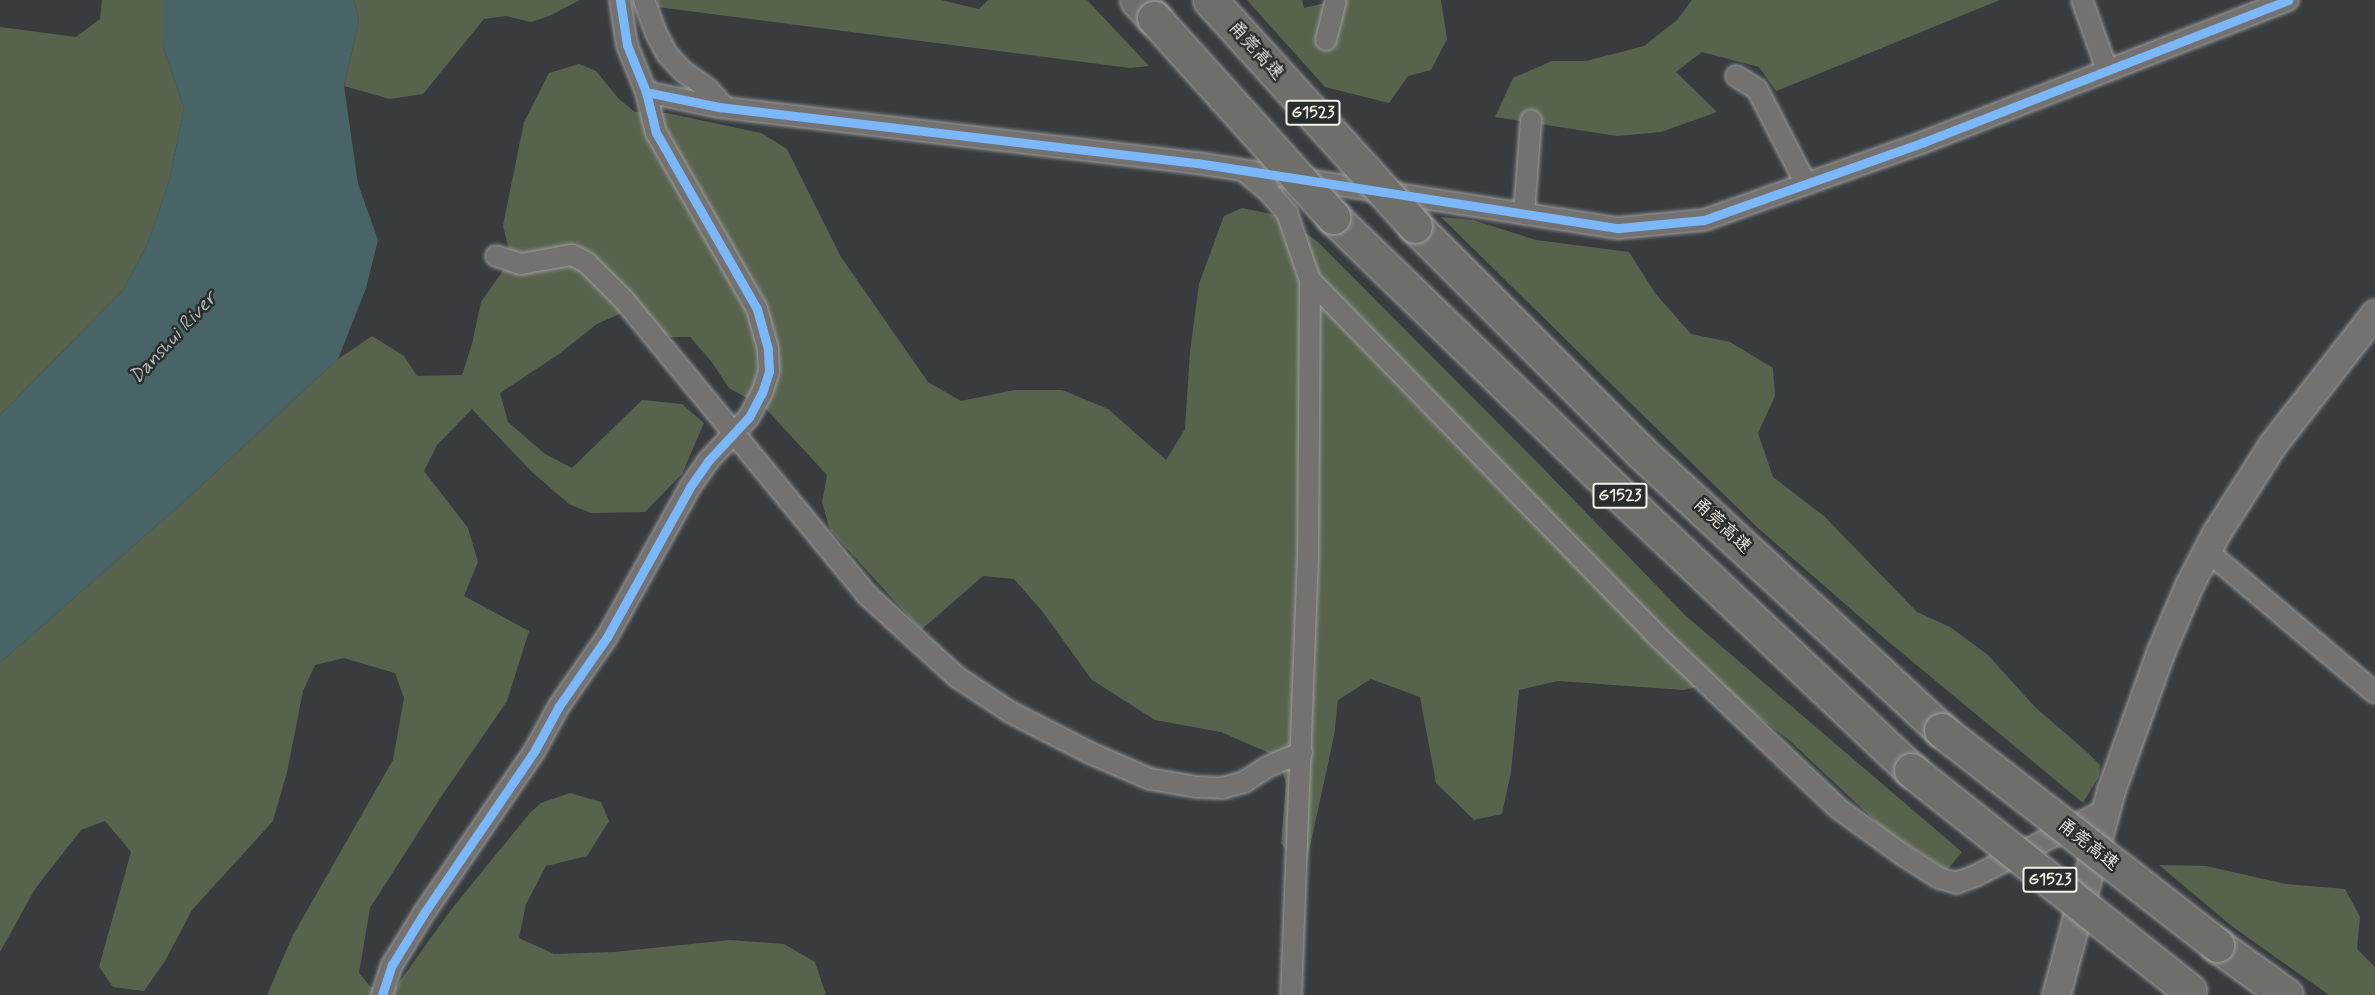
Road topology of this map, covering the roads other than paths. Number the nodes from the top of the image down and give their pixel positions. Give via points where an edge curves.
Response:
1 (620, 0) edge
2 (644, 0) edge
3 (1210, 0) edge
4 (1336, 0) edge
5 (2082, 0) edge
6 (2288, 0) edge
7 (1146, 9) edge
8 (1326, 40) dead end
9 (2107, 70) junction
10 (1736, 76) dead end
11 (646, 92) junction
12 (724, 107) junction
13 (1531, 120) dead end
14 (1241, 170) junction
15 (1806, 184) junction
16 (1524, 214) junction
17 (496, 256) dead end
18 (1310, 280) junction
19 (2375, 313) edge
20 (735, 432) junction
21 (2206, 550) junction
22 (2375, 693) edge
23 (1302, 752) junction
24 (2105, 810) junction
25 (2192, 993) edge
26 (382, 995) edge
27 (1291, 995) edge
28 (2055, 995) edge
29 (2286, 995) edge

1 - 11 street via 627,45
2 - 12 street via 667,54
3 - 29 highway, 甬莞高速 / G1523, bridge via 1415,226 1642,453 1941,730
4 - 8 street
5 - 9 street
6 - 9 street
7 - 25 highway, G1523, bridge via 1333,217 1911,770
9 - 15 street
10 - 15 street via 1757,89
11 - 12 street
11 - 20 street via 656,133 757,309 768,349 769,371 762,393
12 - 14 street
13 - 16 street
14 - 16 street
14 - 18 street via 1269,192 1287,213
15 - 16 street via 1704,220 1619,228
17 - 20 street via 521,264 572,255 586,262 624,300
18 - 23 street
18 - 24 street via 1654,633 1839,809 1903,855 1939,878 1956,883
19 - 21 main road via 2272,445
20 - 23 street via 866,594 957,677 1010,712 1150,779 1197,787 1222,788 1244,782
20 - 26 street via 690,487 607,637 558,706 535,750 392,965
21 - 22 street
21 - 24 main road via 2160,652
23 - 27 street
24 - 28 main road

